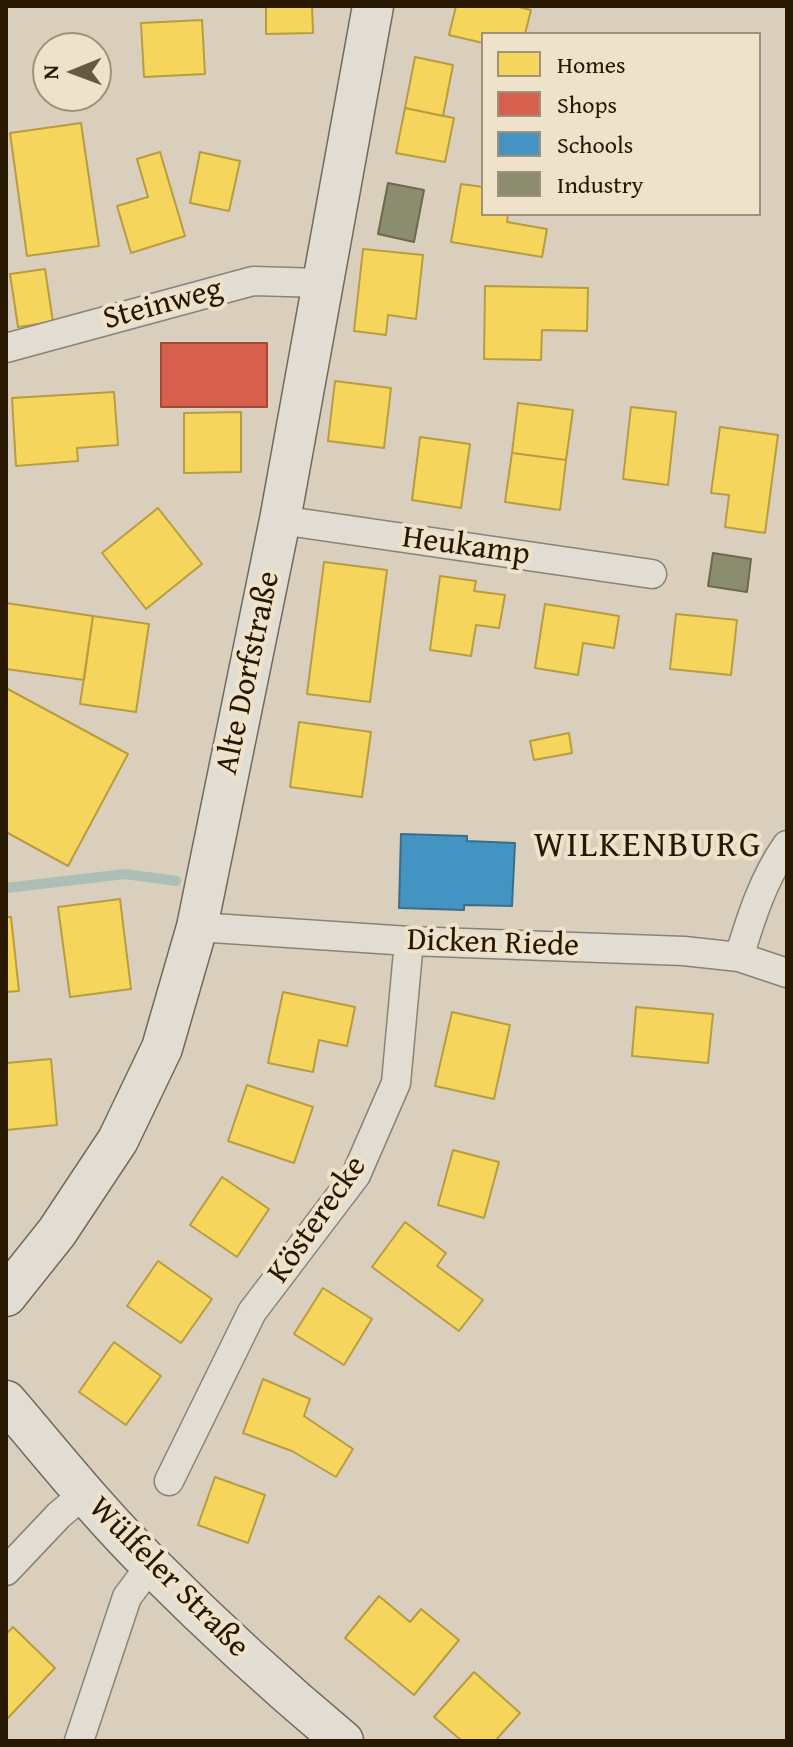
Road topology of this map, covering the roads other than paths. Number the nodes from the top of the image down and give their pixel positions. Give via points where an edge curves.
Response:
1 (373, 6) edge
2 (322, 283) junction
3 (6, 348) edge
4 (280, 520) junction
5 (652, 574) dead end
6 (787, 845) edge
7 (197, 927) junction
8 (409, 941) junction
9 (739, 957) junction
10 (787, 973) edge
11 (6, 1296) edge
12 (6, 1401) edge
13 (169, 1481) dead end
14 (84, 1494) junction
15 (151, 1565) junction
16 (6, 1571) edge
17 (79, 1741) edge
18 (343, 1741) edge

1 - 2 street, Alte Dorfstraße
2 - 3 street, Steinweg via 253,281
2 - 4 street, Alte Dorfstraße
4 - 5 street, Heukamp
4 - 7 street, Alte Dorfstraße
6 - 9 street via 753,911
7 - 8 street, Dicken Riede
7 - 11 street, Alte Dorfstraße via 162,1048 118,1140 57,1232
8 - 9 street, Dicken Riede
8 - 13 street, Kösterecke via 396,1083 356,1175 252,1312
9 - 10 street, Dicken Riede
12 - 14 street, Wülfeler Straße
14 - 15 street, Wülfeler Straße
14 - 16 street
15 - 17 street via 127,1597
15 - 18 street, Wülfeler Straße via 265,1676

